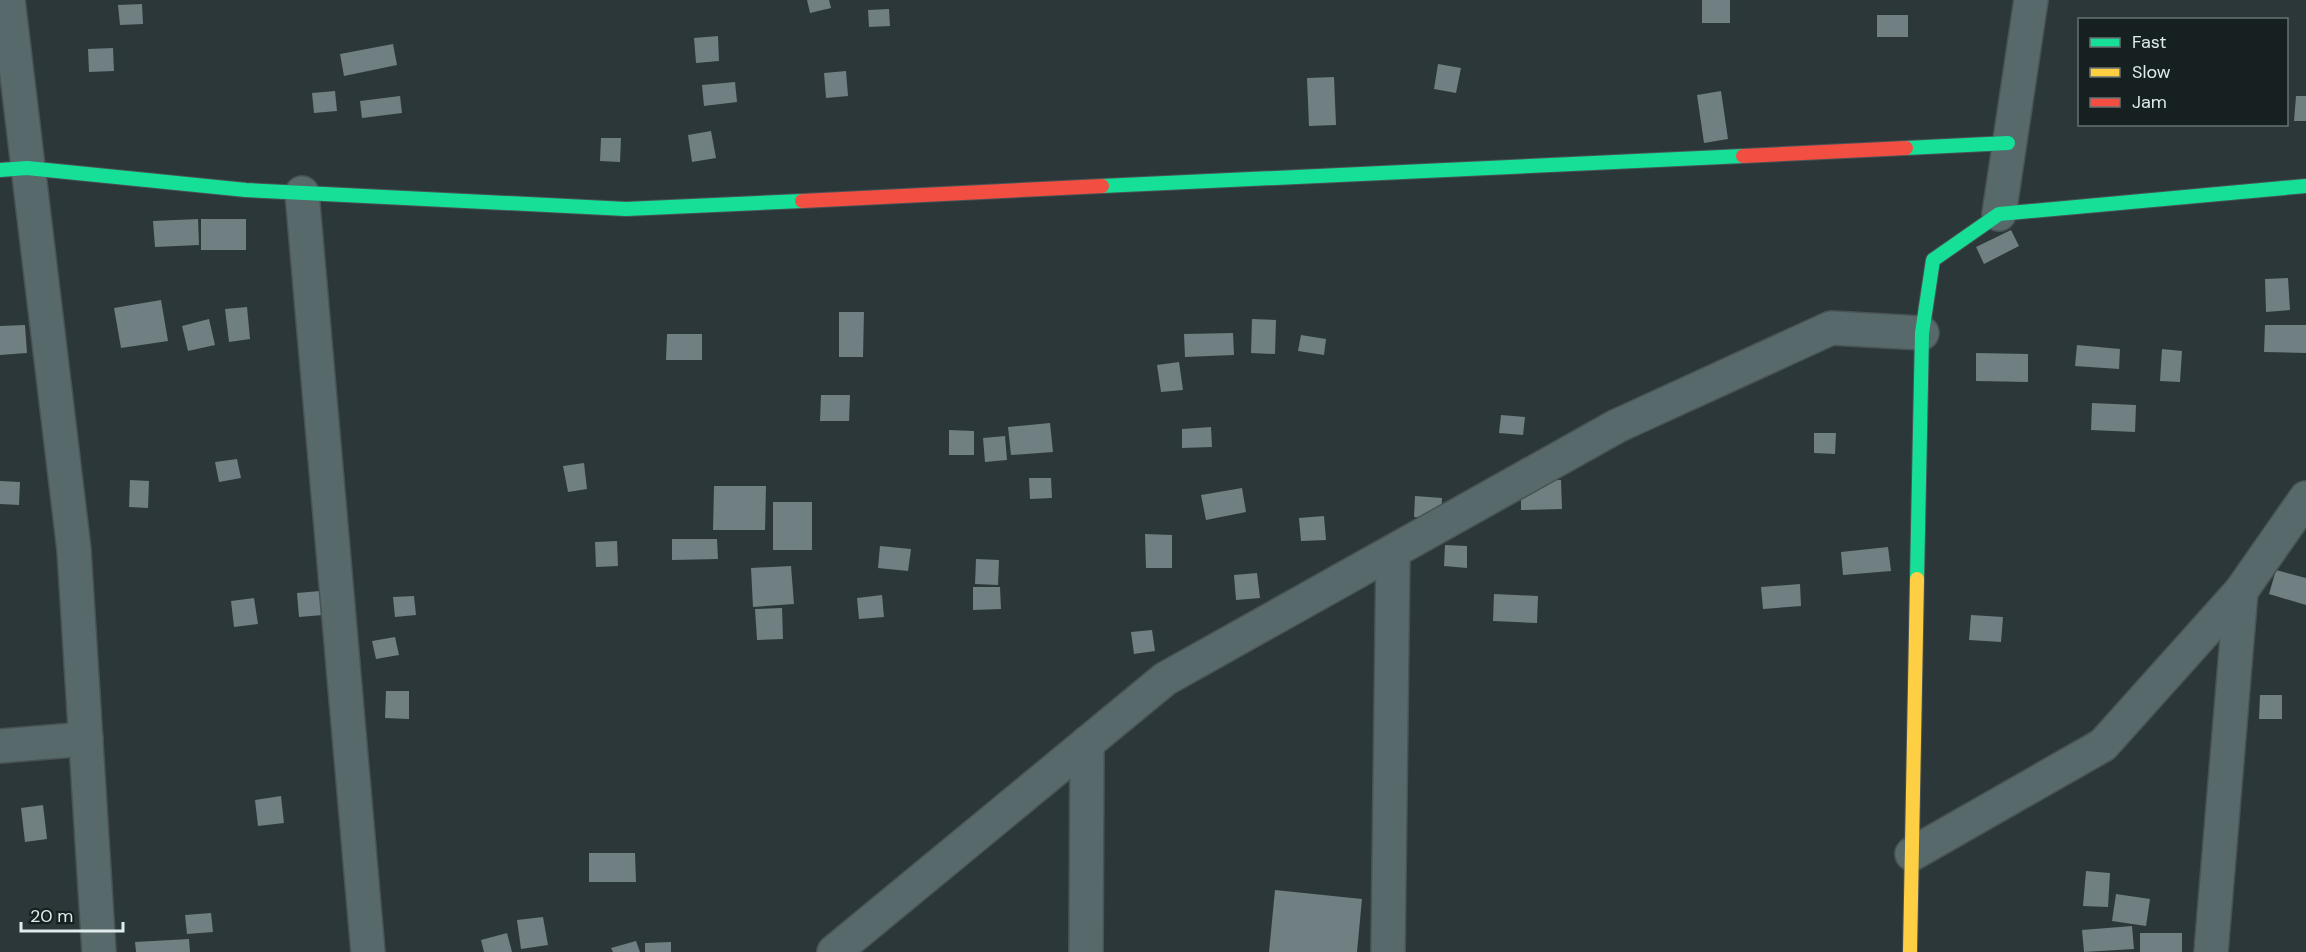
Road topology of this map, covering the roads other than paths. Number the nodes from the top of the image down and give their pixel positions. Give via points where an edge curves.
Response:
1 (8, 0) edge
2 (2031, 0) edge
3 (2008, 143) junction
4 (13, 169) edge
5 (2306, 186) edge
6 (302, 193) junction
7 (1999, 214) junction
8 (1922, 333) junction
9 (2306, 498) edge
10 (1393, 552) junction
11 (2241, 591) junction
12 (86, 740) junction
13 (1087, 743) junction
14 (0, 746) edge
15 (1912, 854) junction
16 (99, 952) edge
17 (368, 952) edge
18 (834, 952) edge
19 (1086, 952) edge
20 (1388, 952) edge
21 (1910, 952) edge
22 (2211, 952) edge

1 - 4 street
2 - 3 street
3 - 6 street via 626,210
3 - 7 street
4 - 6 street
4 - 12 street via 74,550
5 - 7 street
6 - 17 street
7 - 8 street via 1933,260
8 - 10 street via 1831,328 1617,426
8 - 15 street
9 - 11 street
10 - 13 street via 1165,680
10 - 20 street
11 - 15 street via 2103,745
11 - 22 street
12 - 14 street
12 - 16 street
13 - 18 street
13 - 19 street
15 - 21 street

